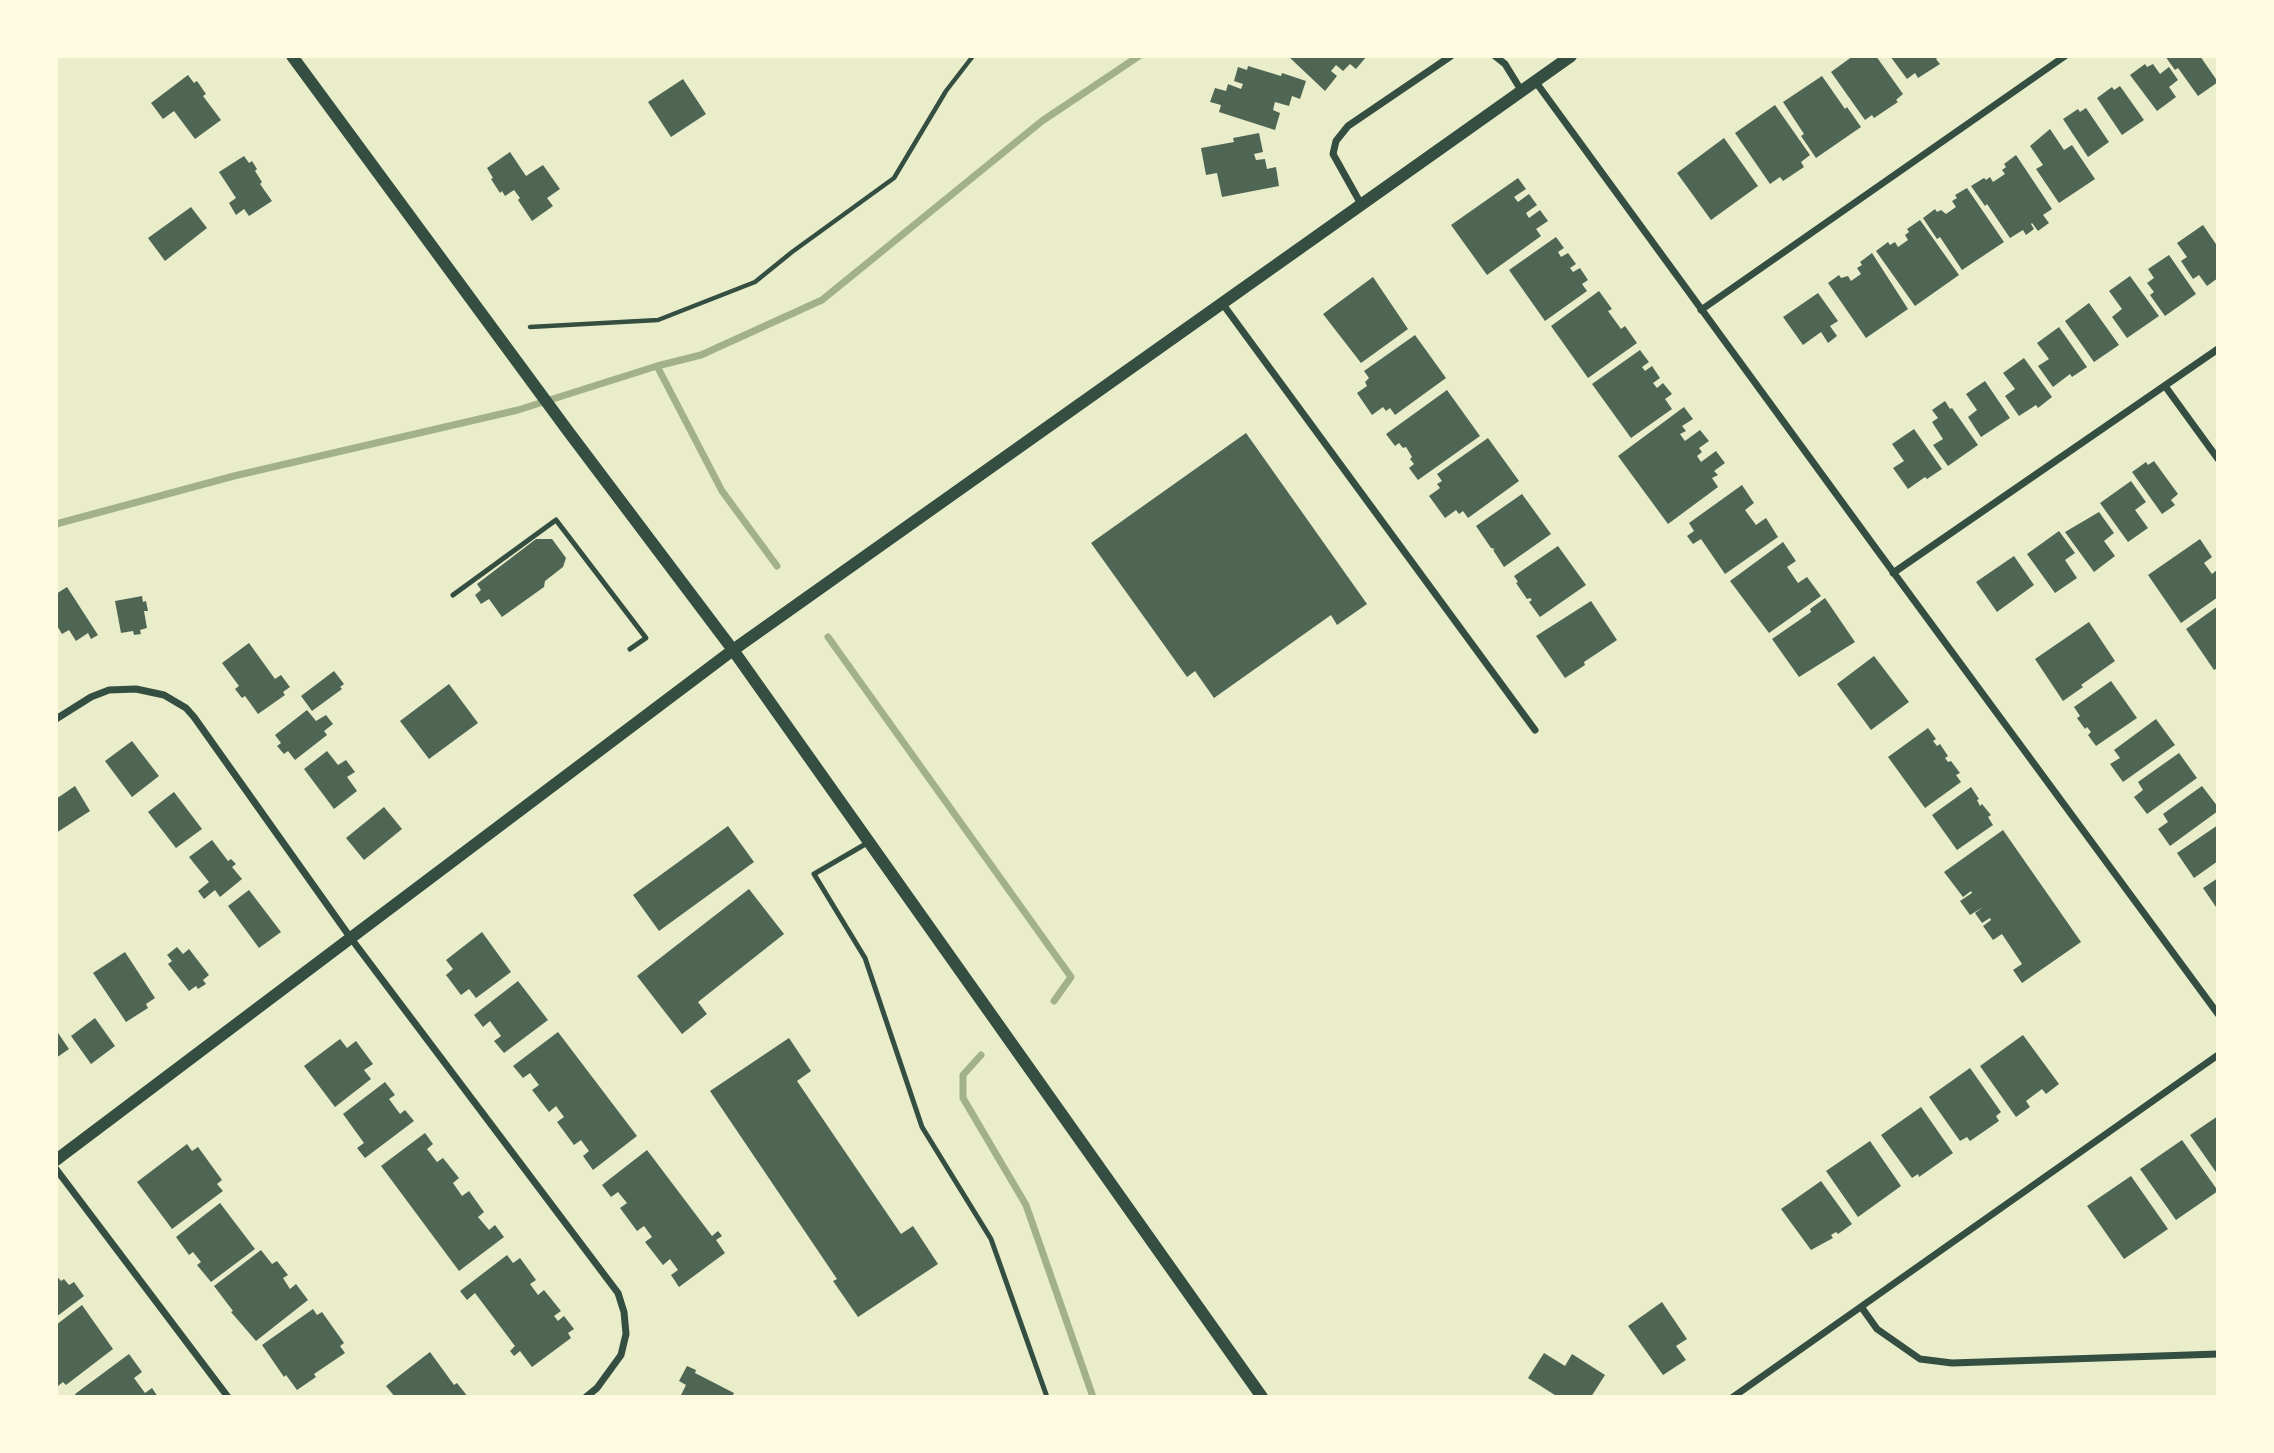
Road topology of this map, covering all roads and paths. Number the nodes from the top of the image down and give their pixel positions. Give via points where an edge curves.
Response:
1 (292, 56) edge
2 (973, 56) edge
3 (1451, 56) edge
4 (1495, 56) edge
5 (1571, 56) edge
6 (2065, 56) edge
7 (1535, 81) junction
8 (1521, 90) junction
9 (1361, 204) junction
10 (1222, 303) junction
11 (1701, 310) junction
12 (530, 327) dead end
13 (2218, 349) edge
14 (2165, 386) junction
15 (2218, 458) edge
16 (1893, 573) junction
17 (453, 595) dead end
18 (630, 649) dead end
19 (733, 650) junction
20 (56, 719) edge
21 (1535, 730) dead end
22 (869, 842) junction
23 (350, 937) junction
24 (2218, 1014) edge
25 (2218, 1055) edge
26 (56, 1160) edge
27 (56, 1169) edge
28 (1862, 1308) junction
29 (2218, 1354) edge
30 (228, 1397) edge
31 (586, 1397) edge
32 (1047, 1397) edge
33 (1262, 1397) edge
34 (1733, 1397) edge

1 - 19 street
2 - 12 path via 946,91 894,178 755,282 658,320
3 - 9 street via 1348,126 1336,141 1333,154
4 - 8 street
5 - 7 street
6 - 11 street
7 - 8 street
7 - 11 street
8 - 9 street
9 - 10 street
10 - 19 street
10 - 21 street
11 - 16 street
13 - 14 street
14 - 15 street
14 - 16 street
16 - 24 street
17 - 18 lane via 556,520 646,638
19 - 22 street
19 - 23 street
20 - 23 street via 109,690 164,695 186,708
22 - 32 lane via 814,874 865,958 922,1128 991,1239
22 - 33 street
23 - 26 street
23 - 31 street via 618,1293 626,1334 621,1355
25 - 28 street
27 - 30 street
28 - 29 street via 1877,1329 1920,1359 1952,1363
28 - 34 street

